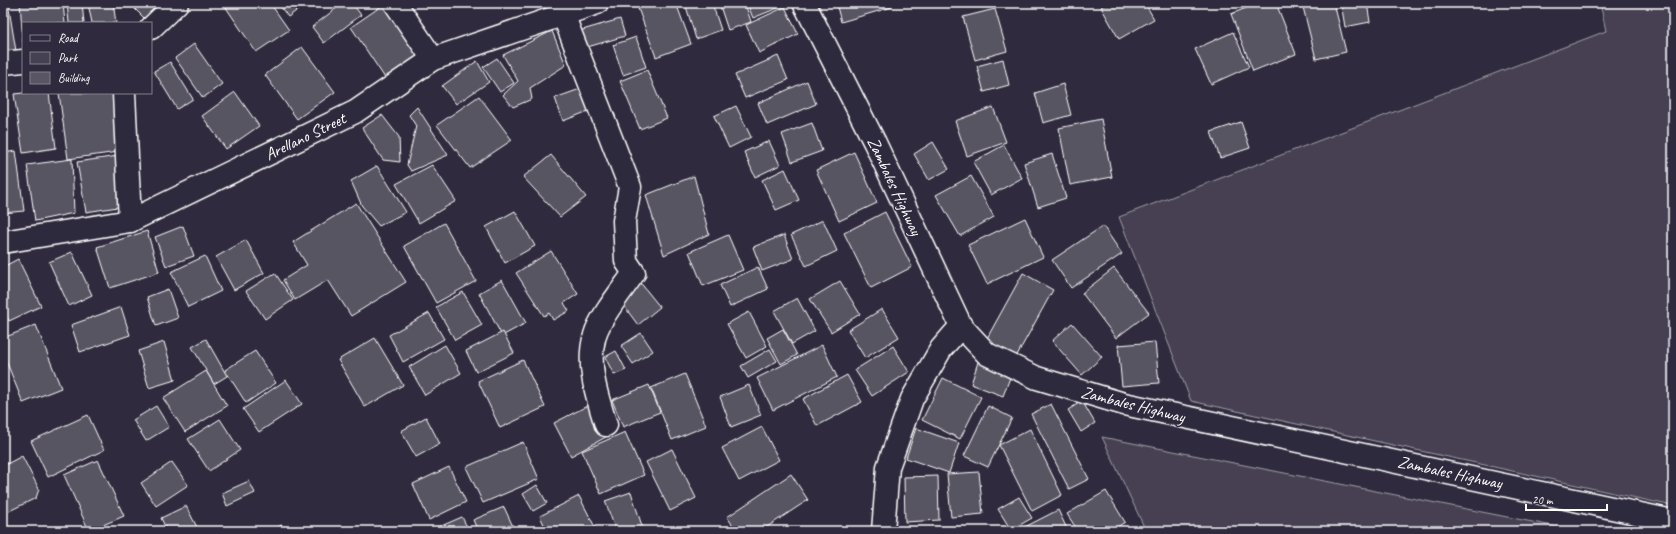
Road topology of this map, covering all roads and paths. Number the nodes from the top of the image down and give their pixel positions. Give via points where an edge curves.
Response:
1 (177, 3) edge
2 (395, 3) edge
3 (597, 3) edge
4 (804, 3) edge
5 (563, 14) junction
6 (152, 27) edge
7 (433, 59) junction
8 (22, 61) edge
9 (3, 63) edge
10 (124, 94) edge
11 (130, 222) junction
12 (3, 242) edge
13 (960, 326) junction
14 (606, 425) dead end
15 (1673, 520) edge
16 (883, 531) edge

1 - 6 street
2 - 7 street
3 - 5 street, Arellano Street
4 - 13 street, Zambales Highway via 876,143
5 - 7 street, Arellano Street
5 - 14 street via 630,187 624,221 626,261 634,273 595,334 591,364
7 - 11 street, Arellano Street via 355,112
8 - 9 street
10 - 11 street
11 - 12 street, Arellano Street
13 - 15 street, Zambales Highway via 987,354 1037,378 1124,404
13 - 16 street via 941,349 912,399 888,467

